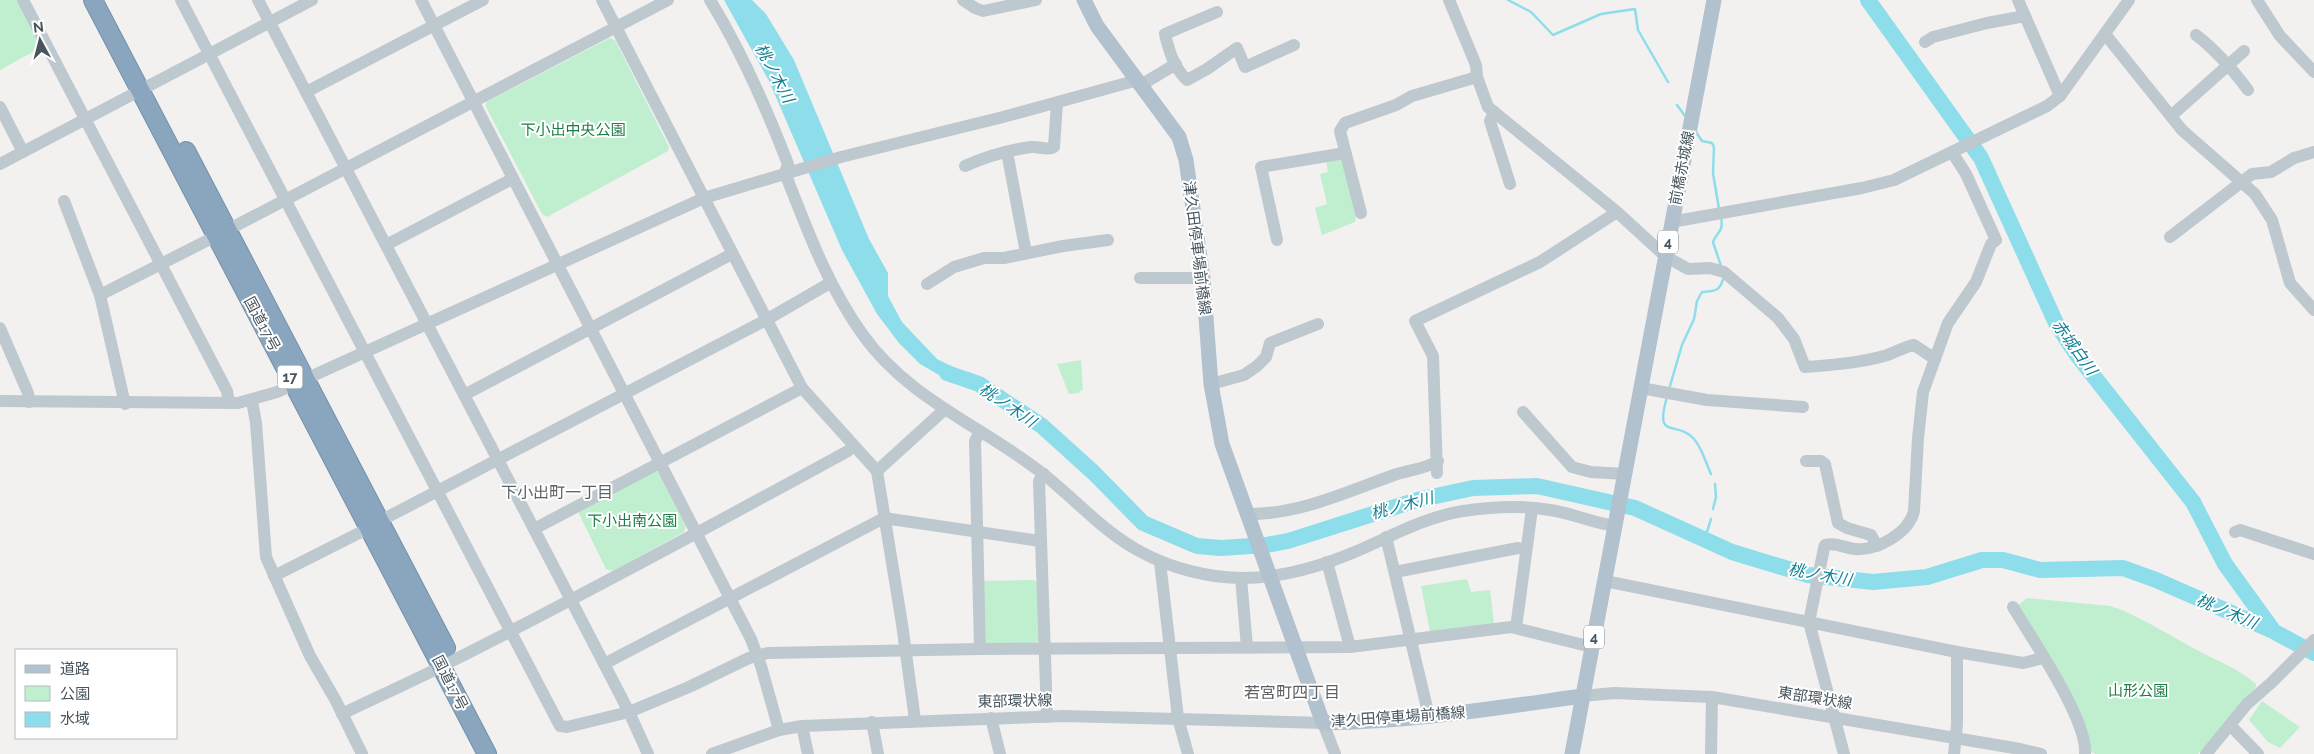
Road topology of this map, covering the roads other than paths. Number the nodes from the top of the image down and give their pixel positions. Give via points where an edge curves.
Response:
1 (23, 0) edge
2 (93, 0) edge
3 (106, 0) edge
4 (181, 0) edge
5 (258, 0) edge
6 (312, 0) edge
7 (421, 0) edge
8 (482, 0) edge
9 (602, 0) edge
10 (668, 0) edge
11 (710, 0) edge
12 (963, 0) edge
13 (1036, 0) edge
14 (1084, 0) edge
15 (1448, 0) edge
16 (1714, 0) edge
17 (2018, 0) edge
18 (2129, 0) edge
19 (2257, 0) edge
20 (1217, 12) dead end
21 (2026, 16) junction
22 (270, 22) junction
23 (434, 26) junction
24 (617, 28) junction
25 (2105, 34) junction
26 (2196, 36) dead end
27 (1925, 42) dead end
28 (1294, 45) dead end
29 (2244, 51) dead end
30 (209, 54) junction
31 (1176, 64) junction
32 (2228, 64) junction
33 (2314, 72) edge
34 (1477, 78) junction
35 (1139, 83) junction
36 (145, 87) junction
37 (2248, 90) dead end
38 (306, 92) junction
39 (2060, 96) junction
40 (474, 101) junction
41 (1057, 102) junction
42 (0, 108) edge
43 (1494, 112) junction
44 (2171, 116) junction
45 (85, 119) junction
46 (23, 152) junction
47 (1007, 152) junction
48 (1954, 152) junction
49 (2314, 152) edge
50 (1345, 153) junction
51 (0, 164) edge
52 (965, 166) dead end
53 (346, 168) junction
54 (785, 173) junction
55 (512, 179) junction
56 (2240, 182) junction
57 (1510, 184) dead end
58 (704, 198) junction
59 (64, 200) dead end
60 (285, 201) junction
61 (1617, 212) junction
62 (1361, 213) dead end
63 (1671, 222) junction
64 (222, 233) junction
65 (2170, 237) dead end
66 (1108, 240) dead end
67 (1277, 240) dead end
68 (386, 244) junction
69 (1026, 253) junction
70 (732, 254) junction
71 (1665, 256) junction
72 (558, 264) junction
73 (160, 265) junction
74 (1140, 278) dead end
75 (1203, 278) junction
76 (830, 283) junction
77 (927, 284) dead end
78 (100, 294) junction
79 (2314, 310) edge
80 (766, 320) junction
81 (427, 323) junction
82 (1318, 324) dead end
83 (0, 328) edge
84 (592, 329) junction
85 (365, 351) junction
86 (1935, 359) junction
87 (300, 382) junction
88 (1211, 384) junction
89 (802, 388) junction
90 (1641, 388) junction
91 (625, 394) junction
92 (464, 395) junction
93 (252, 401) junction
94 (0, 402) edge
95 (29, 402) junction
96 (229, 403) junction
97 (125, 404) junction
98 (1803, 407) dead end
99 (944, 410) junction
100 (1523, 412) dead end
101 (980, 432) junction
102 (854, 446) junction
103 (498, 460) junction
104 (1806, 461) dead end
105 (660, 464) junction
106 (877, 471) junction
107 (1044, 474) junction
108 (1624, 479) junction
109 (438, 491) junction
110 (1532, 509) junction
111 (884, 518) junction
112 (1247, 518) junction
113 (1616, 523) junction
114 (375, 525) junction
115 (534, 529) junction
116 (977, 532) junction
117 (2234, 532) dead end
118 (696, 534) junction
119 (1386, 537) junction
120 (1040, 541) junction
121 (1878, 546) junction
122 (1526, 550) junction
123 (2314, 554) edge
124 (1160, 562) junction
125 (1328, 562) junction
126 (1266, 569) junction
127 (1396, 572) junction
128 (274, 576) junction
129 (1241, 578) junction
130 (1605, 581) junction
131 (729, 599) junction
132 (571, 600) junction
133 (2013, 608) dead end
134 (1809, 622) junction
135 (1516, 628) junction
136 (510, 631) junction
137 (1412, 640) junction
138 (2314, 640) edge
139 (1168, 647) junction
140 (1247, 647) junction
141 (1295, 647) junction
142 (1350, 647) junction
143 (1592, 647) junction
144 (980, 649) junction
145 (1046, 650) junction
146 (906, 651) junction
147 (1957, 652) junction
148 (758, 655) junction
149 (2043, 658) junction
150 (447, 663) junction
151 (604, 664) junction
152 (1582, 696) junction
153 (1712, 697) junction
154 (629, 712) junction
155 (342, 714) junction
156 (1430, 716) junction
157 (1047, 717) junction
158 (1835, 717) junction
159 (991, 718) junction
160 (1178, 718) junction
161 (915, 720) junction
162 (872, 722) junction
163 (1324, 723) junction
164 (2230, 725) junction
165 (802, 726) junction
166 (779, 730) junction
167 (1956, 738) junction
168 (362, 754) edge
169 (487, 754) edge
170 (500, 754) edge
171 (648, 754) edge
172 (712, 754) edge
173 (808, 754) edge
174 (878, 754) edge
175 (1000, 754) edge
176 (1188, 754) edge
177 (1335, 754) edge
178 (1572, 754) edge
179 (1711, 754) edge
180 (1844, 754) edge
181 (1954, 754) edge
182 (2041, 754) edge
183 (2085, 754) edge
184 (2206, 754) edge
185 (2258, 754) edge

1 - 45 street
2 - 36 highway, 国道17号 / 17
3 - 36 highway, 国道17号 / 17
4 - 30 street
5 - 22 street
6 - 22 street
7 - 23 street
8 - 23 street
9 - 24 street
10 - 24 street
11 - 54 street via 762,97 788,164
12 - 13 street via 983,11
14 - 35 main road, 津久田停車場前橋線 via 1096,26
15 - 34 street via 1476,65
16 - 63 main road, 前橋赤城線 / 4
17 - 21 street
18 - 25 street
19 - 33 street via 2280,36
20 - 31 street via 1165,34
21 - 27 street via 1988,23
21 - 39 street
22 - 30 street
22 - 38 street
23 - 38 street
23 - 40 street
24 - 40 street
24 - 58 street
25 - 39 street
25 - 44 street
26 - 32 street
28 - 31 street via 1246,67 1237,48 1188,80
29 - 32 street
30 - 36 street
30 - 60 street
31 - 35 street
32 - 37 street
32 - 44 street
34 - 43 street via 1488,107
34 - 50 street via 1412,96 1345,123 1340,131
35 - 41 street
35 - 75 main road, 津久田停車場前橋線 via 1179,137 1186,160
36 - 45 street
36 - 64 highway, 国道17号 / 17
38 - 53 street
39 - 48 street via 2047,106
40 - 53 street
40 - 55 street
41 - 47 street via 1054,148 1030,147
41 - 54 street
42 - 46 street
43 - 57 street via 1490,121
43 - 61 street
44 - 56 street via 2182,130
45 - 46 street
45 - 73 street
46 - 51 street
47 - 52 street
47 - 69 street
48 - 63 street via 1894,180 1862,188
48 - 86 street via 1996,240 1991,244 1976,282 1948,324
49 - 56 street via 2294,158 2271,172 2252,174
50 - 62 street
50 - 67 street via 1261,167
53 - 60 street
53 - 68 street
54 - 58 street
54 - 76 street
55 - 68 street
55 - 72 street
56 - 65 street
56 - 79 street via 2255,194 2272,220 2290,283
58 - 70 street
58 - 72 street
59 - 78 street
60 - 64 street
60 - 85 street
61 - 71 street
61 - 112 street via 1540,262 1415,320 1433,356 1438,467 1396,474 1312,505
63 - 71 main road, 前橋赤城線 / 4
64 - 73 street
64 - 87 highway, 国道17号 / 17
66 - 69 street
68 - 81 street
69 - 77 street via 957,265
70 - 80 street
70 - 84 street
71 - 86 street via 1688,270 1710,268 1724,272 1778,318 1794,339 1805,367 1861,361 1914,345
71 - 90 main road, 前橋赤城線 / 4
72 - 81 street
72 - 84 street
73 - 78 street
73 - 96 street via 227,391
74 - 75 street
75 - 88 main road, 津久田停車場前橋線
76 - 80 street
76 - 99 street via 873,348
78 - 97 street
80 - 89 street
80 - 91 street
81 - 85 street
81 - 92 street
82 - 88 street via 1270,343 1266,357 1244,375
83 - 95 street
84 - 91 street
84 - 92 street
85 - 87 street
85 - 109 street
86 - 121 street via 1923,392 1913,515 1907,524
87 - 93 street
87 - 114 highway, 国道17号 / 17
88 - 112 main road, 津久田停車場前橋線 via 1222,444
89 - 102 street
89 - 105 street
90 - 98 street via 1707,400
90 - 108 main road, 前橋赤城線 / 4
91 - 103 street
91 - 105 street
92 - 103 street
93 - 96 street
93 - 128 street via 265,553
94 - 95 street
95 - 97 street
96 - 97 street
99 - 101 street
99 - 106 street
100 - 108 street via 1572,467
101 - 107 street
101 - 116 street via 975,441
102 - 106 street
102 - 118 street
103 - 109 street
103 - 115 street
104 - 121 street via 1825,464 1838,523 1871,535
105 - 115 street
105 - 118 street
106 - 111 street
107 - 120 street via 1039,481
107 - 124 street via 1125,543
108 - 113 main road, 4
109 - 114 street
109 - 136 street
110 - 113 street
110 - 119 street via 1461,511
110 - 122 street
111 - 116 street
111 - 131 street
111 - 146 street
112 - 126 main road, 津久田停車場前橋線
113 - 130 main road, 4
114 - 128 street
114 - 150 highway, 国道17号 / 17
115 - 132 street
116 - 120 street
116 - 144 street
117 - 123 street via 2240,530
118 - 131 street
118 - 132 street
119 - 125 street
119 - 127 street
120 - 145 street
121 - 134 street via 1855,549 1826,544
122 - 127 street via 1518,548
122 - 135 street
124 - 129 street via 1194,572
124 - 139 street
125 - 126 street
125 - 142 street
126 - 129 street
126 - 141 main road, 津久田停車場前橋線
127 - 137 street
128 - 155 street via 310,656
129 - 140 street
130 - 134 street
130 - 143 main road, 4
131 - 148 street
131 - 151 street
132 - 136 street
132 - 151 street
133 - 149 street
134 - 147 street
134 - 158 street
135 - 137 street
135 - 143 street
136 - 150 street
136 - 154 street via 560,726
137 - 142 street
137 - 156 street
138 - 164 street via 2247,704
139 - 140 street
139 - 145 street
139 - 160 street
140 - 141 street
141 - 142 street
141 - 163 main road, 津久田停車場前橋線
143 - 152 main road, 4
144 - 145 street
144 - 146 street
145 - 157 street
146 - 148 street
146 - 161 street
147 - 149 street via 2023,663
147 - 167 street
148 - 154 street
148 - 166 street
149 - 183 street via 2074,710 2085,740
150 - 155 street
150 - 169 highway, 国道17号 / 17
150 - 170 highway, 国道17号 / 17
151 - 154 street
152 - 153 street, 東部環状線 via 1614,693
152 - 156 main road, 津久田停車場前橋線
152 - 178 main road, 4
153 - 158 street, 東部環状線
153 - 179 street
154 - 171 street
155 - 168 street
156 - 163 main road, 津久田停車場前橋線
157 - 159 street, 東部環状線
157 - 160 street, 東部環状線
158 - 167 street, 東部環状線
158 - 180 street
159 - 161 street, 東部環状線
159 - 175 street
160 - 163 street, 東部環状線
160 - 176 street
161 - 162 street, 東部環状線
162 - 165 street, 東部環状線
162 - 174 street
163 - 177 street
164 - 184 street
164 - 185 street
165 - 166 street, 東部環状線
165 - 173 street
166 - 172 street, 東部環状線
167 - 181 street
167 - 182 street, 東部環状線

